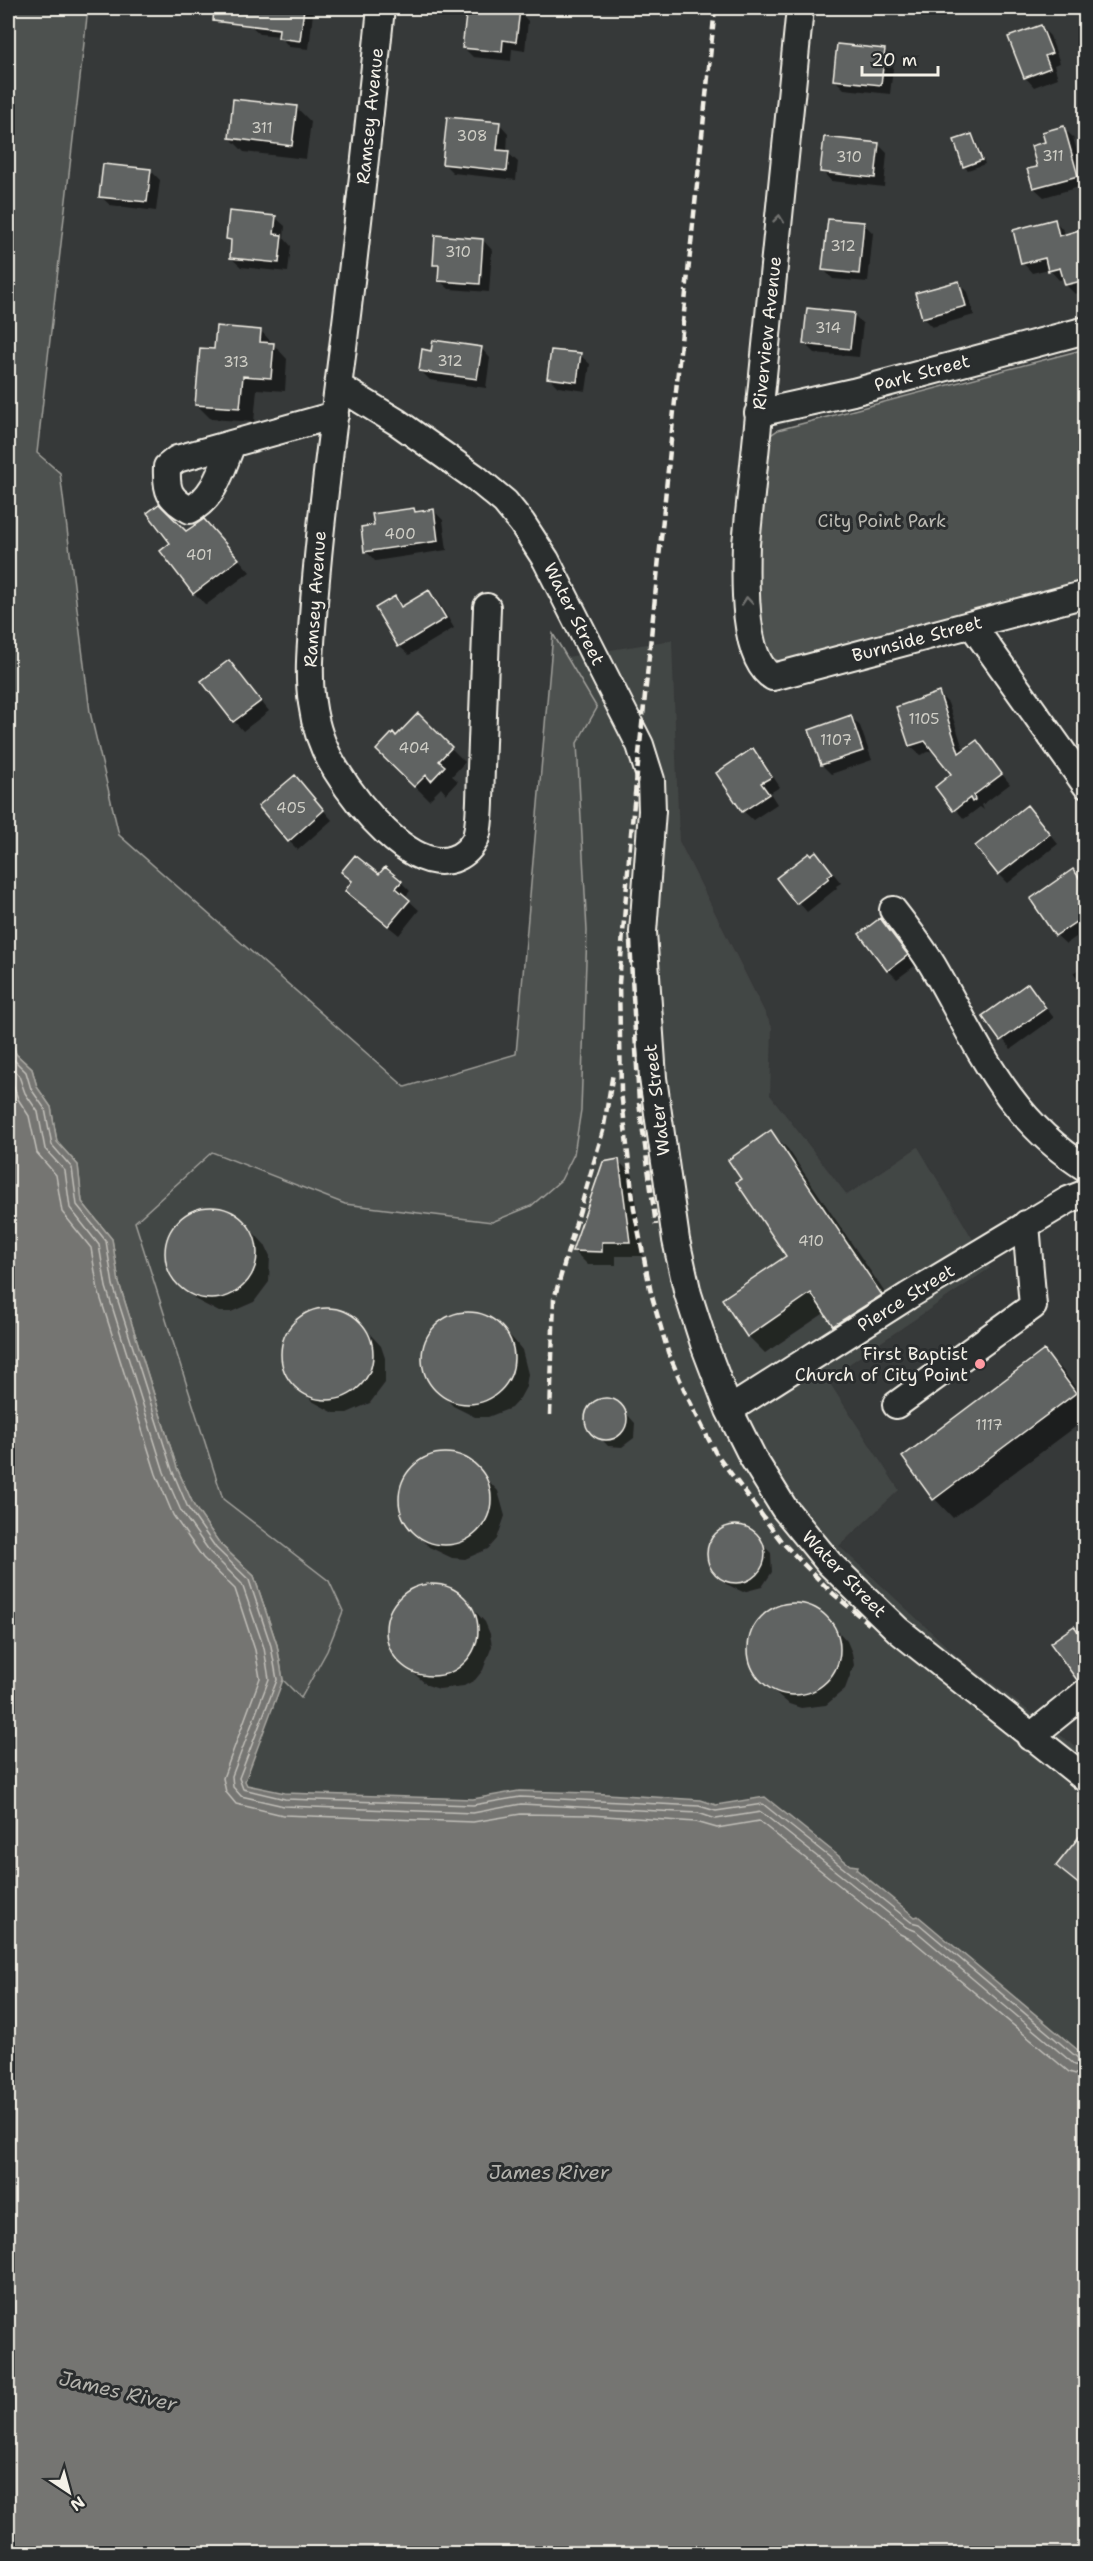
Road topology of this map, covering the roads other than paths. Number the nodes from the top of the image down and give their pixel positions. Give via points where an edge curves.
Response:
1 (381, 8) edge
2 (800, 8) edge
3 (1086, 330) edge
4 (339, 386) junction
5 (758, 413) junction
6 (335, 415) junction
7 (232, 444) dead end
8 (1086, 594) edge
9 (487, 607) dead end
10 (972, 625) junction
11 (758, 659) joint
12 (1086, 785) edge
13 (893, 910) dead end
14 (1086, 1168) edge
15 (1086, 1193) edge
16 (1026, 1224) junction
17 (896, 1405) dead end
18 (729, 1410) junction
19 (1086, 1692) edge
20 (1030, 1737) junction
21 (1086, 1779) edge

1 - 4 street, Ramsey Avenue
5 -> 2 street, Riverview Avenue
3 - 5 street, Park Street
4 - 6 street, Ramsey Avenue
4 - 18 street, Water Street via 423,440 505,502 546,560 640,745 651,780 643,932 652,1078 681,1262 705,1347
11 -> 5 street, Riverview Avenue via 749,625 745,581
6 - 7 street
6 - 9 street, Ramsey Avenue via 313,614 309,672 312,705 320,738 335,768 362,806 384,831 433,861 445,862 460,856 476,838
8 - 10 street, Burnside Street
10 - 11 street, Burnside Street via 773,677 764,673
10 - 12 street
13 - 14 street via 933,966 1004,1093 1040,1133
15 - 16 street, Pierce Street
16 - 17 street via 1033,1306
16 - 18 street, Pierce Street
18 - 20 street, Water Street via 784,1508 829,1563 898,1630
19 - 20 street
20 - 21 street, Water Street

